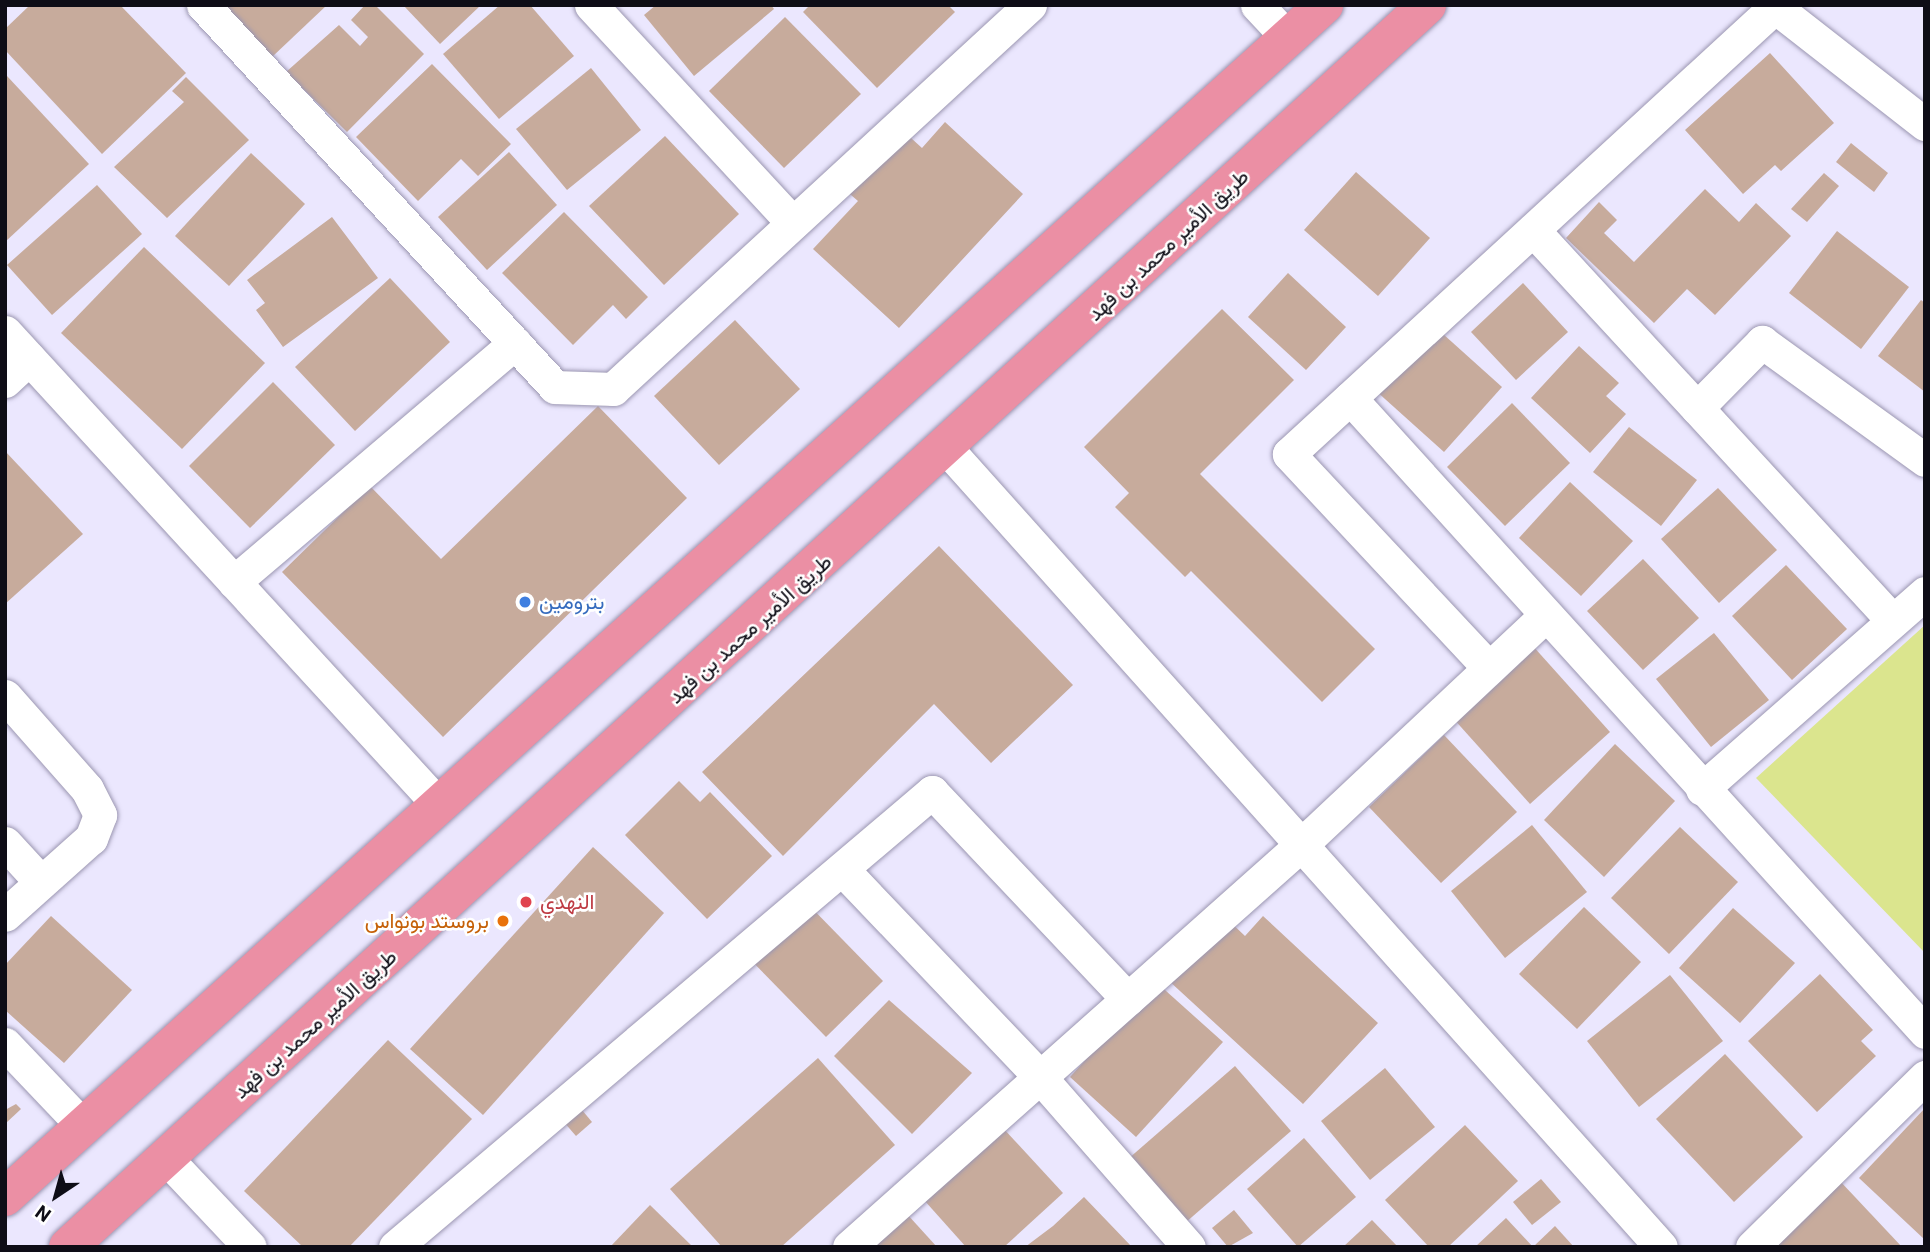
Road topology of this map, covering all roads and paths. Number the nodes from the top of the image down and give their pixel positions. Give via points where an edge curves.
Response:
1 (203, 5) edge
2 (591, 5) edge
3 (1257, 5) edge
4 (1324, 5) edge
5 (1427, 5) edge
6 (1019, 9) edge
7 (1288, 38) junction
8 (1925, 124) edge
9 (793, 223) junction
10 (1533, 230) junction
11 (5, 332) edge
12 (515, 344) junction
13 (17, 370) edge
14 (1350, 398) junction
15 (1697, 408) junction
16 (947, 450) junction
17 (1925, 460) edge
18 (234, 582) junction
19 (1925, 593) edge
20 (1544, 617) junction
21 (1893, 621) junction
22 (1489, 668) junction
23 (5, 696) edge
24 (1702, 789) junction
25 (436, 803) junction
26 (5, 843) edge
27 (1301, 845) junction
28 (842, 869) junction
29 (40, 881) junction
30 (5, 915) edge
31 (1128, 999) junction
32 (1925, 1032) edge
33 (5, 1044) edge
34 (1040, 1077) junction
35 (1925, 1077) edge
36 (83, 1126) junction
37 (166, 1158) junction
38 (5, 1197) edge
39 (68, 1247) edge
40 (250, 1247) edge
41 (395, 1247) edge
42 (849, 1247) edge
43 (1189, 1247) edge
44 (1661, 1247) edge
45 (1752, 1247) edge

1 - 12 street
2 - 9 street
3 - 7 street
4 - 7 highway
5 - 16 highway, طريق الأمير محمد بن فهد
6 - 9 street
7 - 25 highway
8 - 10 street via 1775,7
9 - 12 street via 613,389 555,387
10 - 14 street
10 - 15 street
11 - 13 street
12 - 18 street
13 - 18 street
14 - 20 street
14 - 22 street via 1289,454
15 - 17 street via 1762,342
15 - 21 street
16 - 27 street
16 - 37 highway, طريق الأمير محمد بن فهد
18 - 25 street
19 - 21 street
20 - 22 street
20 - 24 street
21 - 24 street
22 - 27 street
23 - 29 street via 86,789 100,815 91,838
24 - 32 street
25 - 36 highway
26 - 29 street
27 - 31 street
27 - 44 street
28 - 31 street via 932,792
28 - 34 street
28 - 41 street
29 - 30 street
31 - 34 street
33 - 36 street
34 - 42 street
34 - 43 street
35 - 45 street
36 - 38 highway
37 - 39 highway, طريق الأمير محمد بن فهد
37 - 40 street

